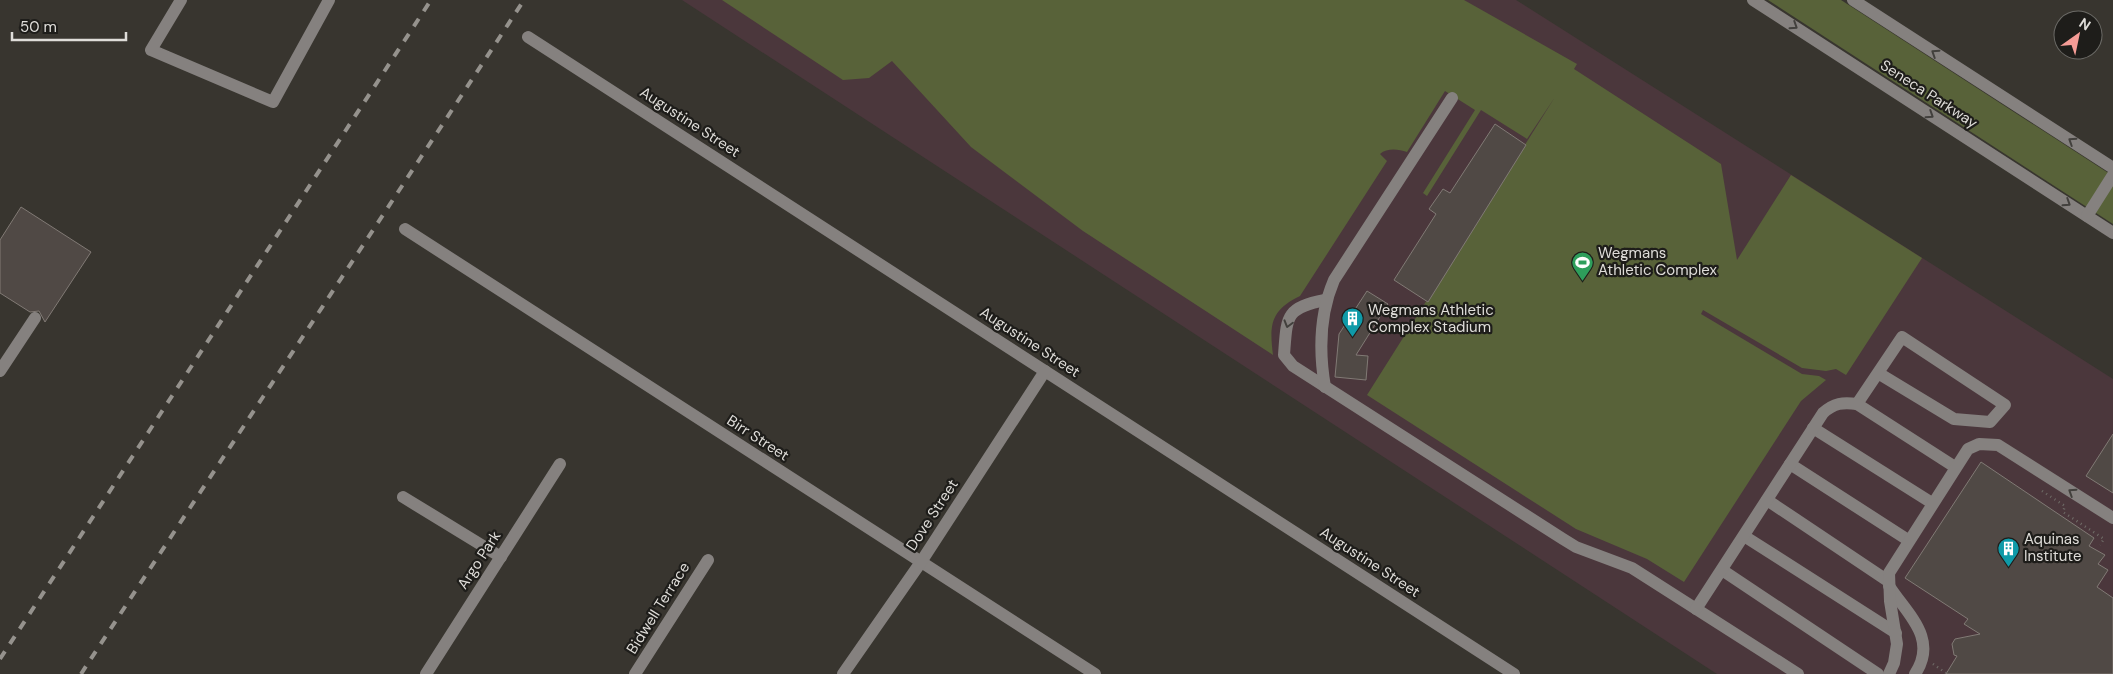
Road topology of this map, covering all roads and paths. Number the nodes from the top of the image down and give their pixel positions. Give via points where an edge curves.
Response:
1 (182, 0) edge
2 (329, 0) edge
3 (1753, 0) edge
4 (1853, 0) edge
5 (528, 37) dead end
6 (1452, 98) dead end
7 (2113, 168) edge
8 (2113, 175) edge
9 (2087, 216) junction
10 (405, 229) dead end
11 (2113, 233) edge
12 (1326, 300) junction
13 (34, 318) dead end
14 (1044, 371) junction
15 (0, 372) edge
16 (1878, 373) junction
17 (1325, 387) junction
18 (1857, 404) junction
19 (1813, 428) junction
20 (560, 464) dead end
21 (1790, 464) junction
22 (1955, 468) junction
23 (2040, 490) dead end
24 (403, 497) dead end
25 (1767, 500) junction
26 (1932, 503) junction
27 (2113, 518) edge
28 (1744, 536) junction
29 (1908, 540) junction
30 (2100, 545) dead end
31 (501, 557) junction
32 (708, 560) dead end
33 (921, 562) junction
34 (1722, 570) junction
35 (1888, 583) junction
36 (1696, 609) junction
37 (1896, 633) junction
38 (426, 674) edge
39 (635, 674) edge
40 (843, 674) edge
41 (1095, 674) edge
42 (1514, 674) edge
43 (1798, 674) edge
44 (1878, 674) edge
45 (1889, 674) edge
46 (1915, 674) edge

1 - 2 street via 151,50 273,102
3 -> 9 street, Seneca Parkway
7 -> 4 street
5 - 14 street, Augustine Street
6 - 12 street via 1334,280
8 - 9 street
9 - 11 street, Seneca Parkway
10 - 33 street, Birr Street
12 - 17 street via 1321,366
12 -> 17 street via 1294,310 1288,319 1284,355 1293,366
13 - 15 street
14 - 33 street, Dove Street
14 - 42 street, Augustine Street
16 - 16 street via 1902,337 2005,405 1990,422 1954,419
16 - 18 street
17 - 36 street via 1576,547 1632,568
18 - 19 street via 1844,402 1831,406
18 - 22 street
19 - 21 street
19 - 26 street
20 - 31 street, Argo Park
21 - 25 street
21 - 29 street
22 - 26 street
27 -> 22 street via 1998,446 1979,444 1968,449
23 - 30 path via 2065,506 2063,512 2104,539
24 - 31 street
25 - 28 street
25 - 35 street
26 - 29 street
28 - 34 street
28 - 37 street
29 - 35 street via 1892,565
31 - 38 street, Argo Park
32 - 39 street, Bidwell Terrace
33 - 40 street, Dove Street
33 - 41 street, Birr Street
34 - 36 street
34 - 44 street
35 - 37 street
35 - 46 street via 1902,606 1918,623 1922,658
36 - 43 street
37 - 45 street via 1896,652

